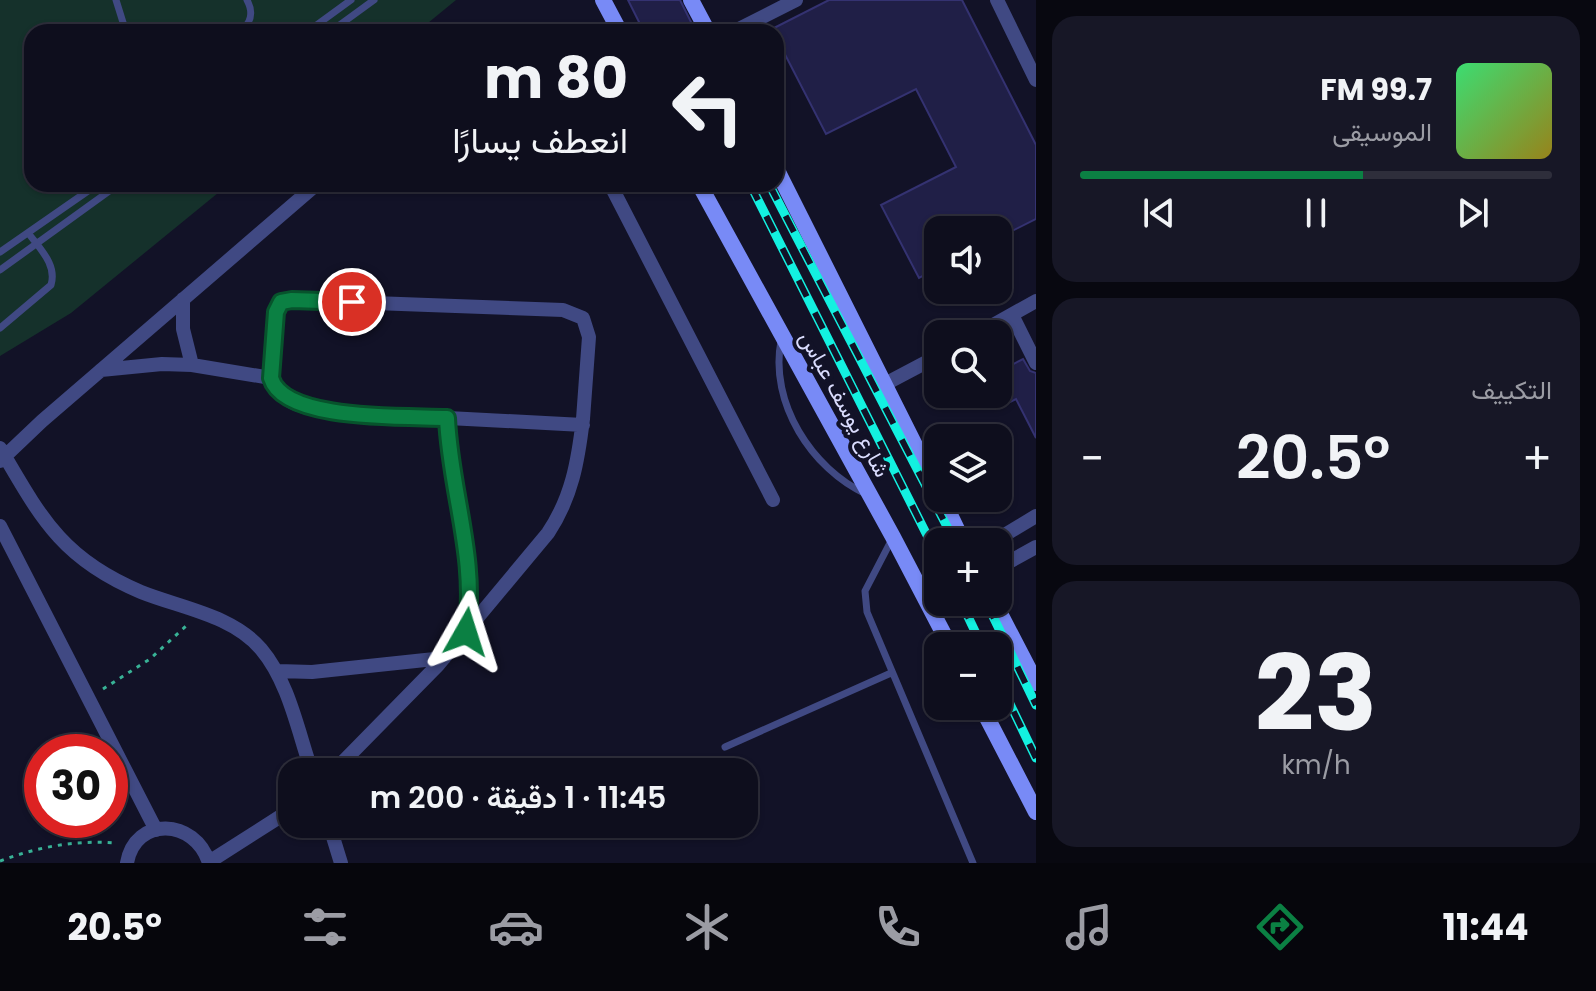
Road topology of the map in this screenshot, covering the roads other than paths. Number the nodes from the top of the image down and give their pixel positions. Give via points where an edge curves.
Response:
1 (116, 0) edge
2 (247, 0) edge
3 (351, 0) edge
4 (374, 0) edge
5 (603, 0) edge
6 (691, 0) edge
7 (796, 0) edge
8 (997, 0) edge
9 (124, 24) edge
10 (248, 24) edge
11 (318, 24) edge
12 (341, 24) edge
13 (616, 24) edge
14 (704, 24) edge
15 (749, 24) edge
16 (1036, 80) edge
17 (784, 184) edge
18 (87, 192) edge
19 (108, 192) edge
20 (308, 192) edge
21 (614, 192) edge
22 (703, 192) edge
23 (29, 234) junction
24 (36, 244) junction
25 (0, 252) edge
26 (0, 270) edge
27 (183, 299) junction
28 (1036, 301) edge
29 (1012, 315) junction
30 (1003, 320) edge
31 (0, 328) edge
32 (782, 335) junction
33 (924, 363) edge
34 (1036, 363) edge
35 (192, 365) junction
36 (101, 370) junction
37 (271, 378) junction
38 (885, 384) junction
39 (447, 418) junction
40 (583, 425) junction
41 (2, 455) edge
42 (924, 463) edge
43 (871, 496) junction
44 (773, 500) dead end
45 (1036, 516) edge
46 (0, 526) edge
47 (1012, 531) edge
48 (893, 537) junction
49 (1036, 547) edge
50 (1012, 560) edge
51 (1001, 616) edge
52 (466, 632) junction
53 (943, 632) edge
54 (444, 658) junction
55 (278, 671) junction
56 (891, 673) junction
57 (1036, 683) edge
58 (988, 720) edge
59 (725, 747) dead end
60 (307, 758) edge
61 (347, 758) edge
62 (1036, 812) edge
63 (278, 818) edge
64 (156, 830) junction
65 (333, 838) edge
66 (127, 863) edge
67 (209, 863) edge
68 (341, 863) edge
69 (973, 863) edge

1 - 9 lane
2 - 10 lane
3 - 11 lane
4 - 12 lane
5 - 13 main road
6 - 14 main road
7 - 15 street
8 - 16 street
17 - 38 main road, شارع يوسف عباس
18 - 23 lane
19 - 24 lane
20 - 27 street
21 - 44 street
22 - 32 main road, شارع يوسف عباس
23 - 24 lane
23 - 25 lane
24 - 26 lane
24 - 31 lane via 53,269 51,285
27 - 35 street via 183,329
27 - 36 street
28 - 29 street
29 - 30 street
29 - 34 street
32 - 43 main road, شارع يوسف عباس
32 - 43 lane via 782,389 810,449 837,478
33 - 38 street
35 - 36 street
35 - 37 street
36 - 41 street
37 - 39 street via 283,396 313,410
37 - 40 street via 281,302 563,310 577,314 587,326
38 - 42 main road, شارع يوسف عباس
39 - 40 street
39 - 52 street via 469,575
40 - 52 street via 562,511
41 - 55 street via 37,512 73,552 138,591 237,628 260,646
43 - 48 main road, شارع يوسف عباس
45 - 47 street
46 - 64 street
48 - 53 main road, شارع يوسف عباس
48 - 56 lane via 864,599
49 - 50 street
51 - 57 main road
52 - 54 street
54 - 55 street via 331,671
54 - 61 street
55 - 60 street
56 - 59 lane
56 - 69 lane
58 - 62 main road
63 - 67 street
64 - 66 street via 134,845
64 - 67 street via 170,828 196,838
65 - 68 street

